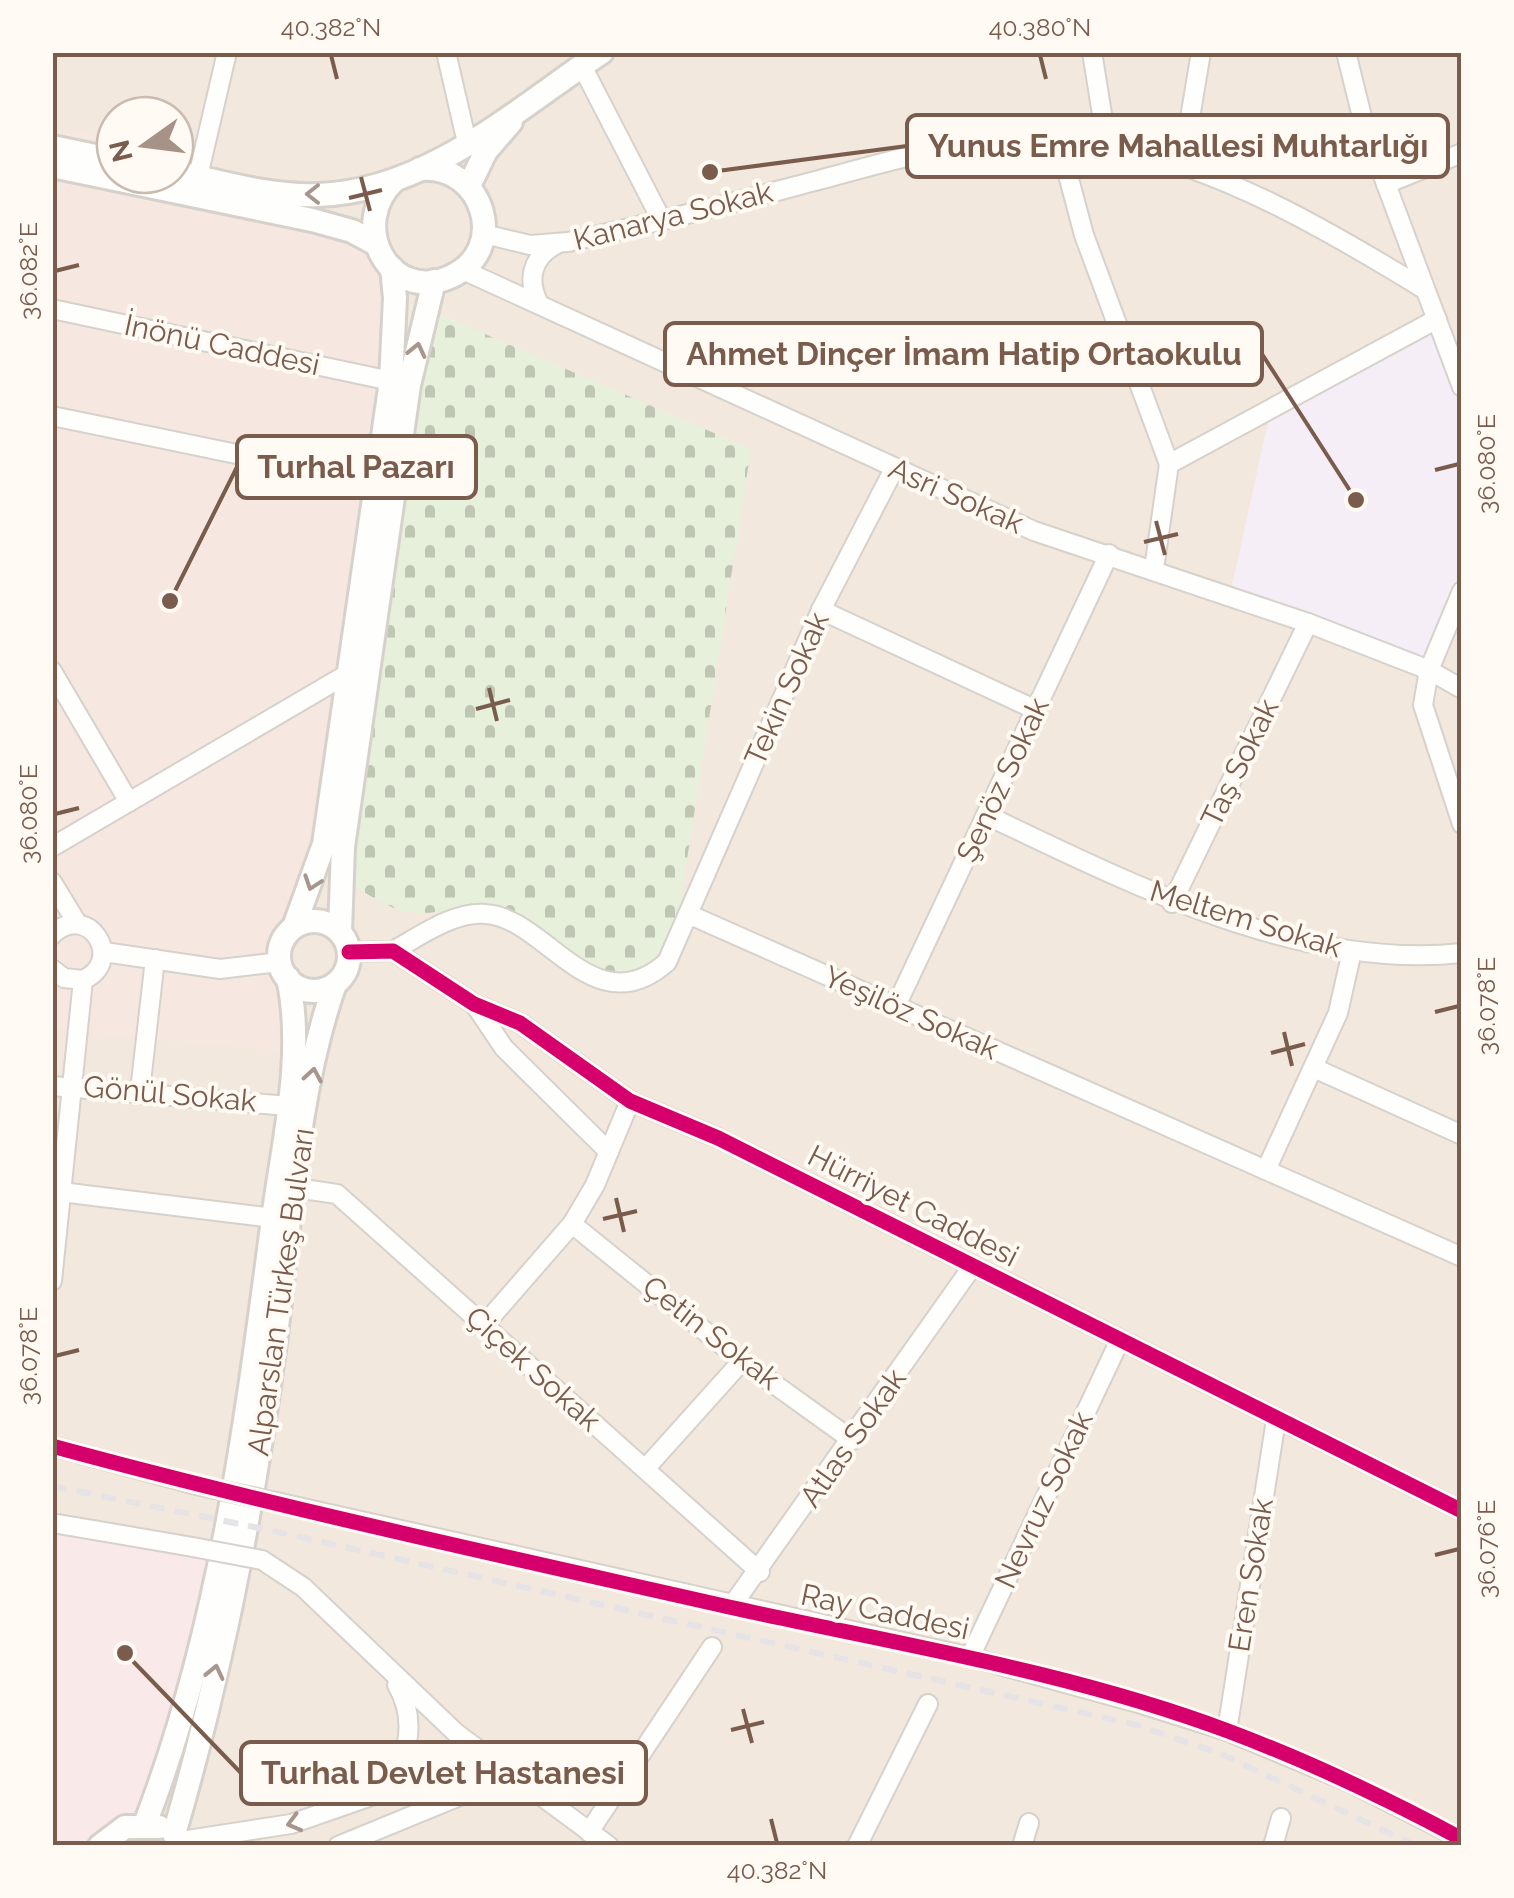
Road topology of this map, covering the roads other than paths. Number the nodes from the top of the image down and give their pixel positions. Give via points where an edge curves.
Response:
1 (227, 52) edge
2 (446, 52) edge
3 (1092, 52) edge
4 (1201, 52) edge
5 (1346, 52) edge
6 (592, 59) edge
7 (528, 104) junction
8 (1059, 141) junction
9 (467, 143) junction
10 (1106, 144) junction
11 (52, 147) edge
12 (1462, 153) edge
13 (95, 156) edge
14 (195, 158) edge
15 (52, 166) edge
16 (1182, 166) junction
17 (418, 170) junction
18 (95, 171) edge
19 (395, 180) junction
20 (195, 182) edge
21 (195, 183) edge
22 (1386, 184) junction
23 (469, 186) junction
24 (662, 221) junction
25 (484, 234) junction
26 (376, 244) junction
27 (559, 244) junction
28 (392, 268) junction
29 (463, 270) junction
30 (434, 281) junction
31 (1424, 289) junction
32 (540, 304) junction
33 (52, 309) edge
34 (1437, 319) junction
35 (1454, 341) edge
36 (391, 381) junction
37 (1462, 387) edge
38 (52, 416) edge
39 (1169, 464) junction
40 (894, 469) junction
41 (376, 483) junction
42 (1109, 554) junction
43 (1154, 568) junction
44 (1462, 591) edge
45 (821, 610) junction
46 (1308, 623) junction
47 (1429, 670) junction
48 (52, 671) edge
49 (349, 673) junction
50 (1462, 689) edge
51 (1036, 710) junction
52 (129, 802) junction
53 (986, 815) junction
54 (1462, 824) edge
55 (52, 847) edge
56 (52, 882) edge
57 (1172, 903) junction
58 (688, 914) junction
59 (77, 924) junction
60 (294, 927) junction
61 (52, 935) edge
62 (344, 942) junction
63 (393, 951) junction
64 (1352, 951) junction
65 (104, 952) junction
66 (1462, 953) edge
67 (154, 960) junction
68 (52, 969) edge
69 (284, 970) junction
70 (82, 980) junction
71 (335, 984) junction
72 (474, 1004) junction
73 (896, 1006) junction
74 (1314, 1068) junction
75 (72, 1084) junction
76 (52, 1086) edge
77 (140, 1091) junction
78 (630, 1101) junction
79 (288, 1106) junction
80 (1462, 1135) edge
81 (609, 1152) junction
82 (1266, 1170) junction
83 (296, 1188) junction
84 (62, 1192) junction
85 (273, 1218) junction
86 (572, 1224) junction
87 (1462, 1257) edge
88 (972, 1267) junction
89 (52, 1281) edge
90 (484, 1325) junction
91 (1119, 1342) junction
92 (742, 1360) junction
93 (1276, 1420) junction
94 (852, 1440) junction
95 (52, 1446) edge
96 (645, 1469) junction
97 (1462, 1511) edge
98 (52, 1524) edge
99 (222, 1552) junction
100 (760, 1572) junction
101 (731, 1607) junction
102 (712, 1647) dead end
103 (970, 1658) junction
104 (392, 1676) junction
105 (928, 1704) dead end
106 (1227, 1731) junction
107 (486, 1756) junction
108 (511, 1775) junction
109 (375, 1797) junction
110 (1281, 1818) dead end
111 (1029, 1823) dead end
112 (145, 1824) junction
113 (590, 1832) junction
114 (1462, 1839) edge
115 (180, 1840) edge
116 (100, 1846) edge
117 (338, 1846) edge
118 (609, 1846) edge
119 (856, 1846) edge
120 (1022, 1846) edge
121 (1273, 1846) edge

1 - 14 street
2 - 9 street
3 - 10 street
4 - 16 street
5 - 22 street
6 - 7 street
6 - 24 street
7 - 9 street
7 - 23 street via 486,152
8 - 10 street, Kanarya Sokak
8 - 24 street, Kanarya Sokak via 949,148
8 - 39 street via 1084,236
9 - 17 street
10 - 16 street, Kanarya Sokak
11 - 13 street
12 - 22 street
15 - 18 street
16 - 31 street, Kanarya Sokak via 1334,234
17 - 19 street
17 - 23 street via 445,171
19 -> 20 street via 317,195
19 - 26 street via 376,204
21 - 26 street
22 - 31 street
23 - 25 street via 480,203
24 - 27 street, Kanarya Sokak
25 - 27 street, Kanarya Sokak via 521,244
25 - 29 street
26 - 28 street
27 - 32 street via 543,252 534,268
28 - 30 street
28 - 36 street
29 - 30 street
29 - 32 street, Asri Sokak
62 -> 30 street via 342,847 409,385
31 - 34 street
32 - 40 street, Asri Sokak
33 - 36 street, İnönü Caddesi
34 - 35 street
34 - 39 street
35 - 37 street
36 - 41 street
38 - 41 street
39 - 43 street
40 - 42 street, Asri Sokak via 1034,531
40 - 45 street, Tekin Sokak
41 - 49 street
42 - 43 street, Asri Sokak
42 - 51 street, Şenöz Sokak
43 - 46 street, Asri Sokak
44 - 47 street
45 - 51 street
45 - 58 street, Tekin Sokak
46 - 47 street, Asri Sokak
46 - 57 street, Taş Sokak
47 - 50 street, Asri Sokak
47 - 54 street via 1424,706
48 - 52 street
49 - 52 street
49 -> 60 street via 324,844
51 - 53 street, Şenöz Sokak
52 - 55 street
53 - 57 street, Meltem Sokak
53 - 73 street, Şenöz Sokak
56 - 59 street
57 - 64 street, Meltem Sokak
58 - 63 street via 666,962 619,982 594,976 485,913 454,920
58 - 73 street, Yeşilöz Sokak
59 - 61 street
59 - 65 street via 96,932
60 - 62 street via 316,921
60 - 69 street via 282,942
62 - 63 street
62 - 71 street via 346,970
63 - 72 street, Hürriyet Caddesi
64 - 66 street, Meltem Sokak
64 - 74 street via 1338,1013
65 - 67 street
65 - 70 street via 100,967
67 - 69 street
67 - 77 street
68 - 70 street
69 - 71 street via 313,990
69 - 79 street, Alparslan Türkeş Bulvarı via 294,1014
70 - 75 street
83 -> 71 street, Alparslan Türkeş Bulvarı via 317,1050
72 - 78 street, Hürriyet Caddesi via 520,1023
72 - 81 street via 504,1048
73 - 82 street, Yeşilöz Sokak
74 - 80 street
74 - 82 street
75 - 76 street, Gönül Sokak
75 - 77 street, Gönül Sokak
75 - 84 street
77 - 79 street, Gönül Sokak
78 - 81 street
78 - 88 street, Hürriyet Caddesi via 718,1138
79 - 85 street, Alparslan Türkeş Bulvarı
81 - 86 street
82 - 87 street, Yeşilöz Sokak
83 - 90 street, Çiçek Sokak via 337,1194
115 -> 83 street, Alparslan Türkeş Bulvarı via 262,1444
84 - 85 street
84 - 89 street
85 - 99 street, Alparslan Türkeş Bulvarı
86 - 90 street
86 - 92 street, Çetin Sokak
88 - 91 street, Hürriyet Caddesi
88 - 94 street, Atlas Sokak
90 - 96 street, Çiçek Sokak
91 - 93 street, Hürriyet Caddesi
91 - 103 street, Nevruz Sokak
92 - 94 street, Çetin Sokak
92 - 96 street
93 - 97 street, Hürriyet Caddesi
93 - 106 street, Eren Sokak
94 - 100 street, Atlas Sokak
95 - 101 street, Ray Caddesi, bridge
96 - 100 street, Çiçek Sokak
98 - 99 street, bridge
99 - 104 street, bridge via 262,1560 303,1587
99 - 112 street, Alparslan Türkeş Bulvarı via 184,1710
100 - 101 street, Atlas Sokak
101 - 103 street, Ray Caddesi
102 - 113 street
103 - 106 street, Ray Caddesi
104 - 107 street
104 - 109 street via 407,1710 406,1749
105 - 119 street
106 - 114 street, Ray Caddesi
107 - 108 street
107 - 109 street
108 - 113 street
108 - 117 street
109 -> 115 street via 253,1833
110 - 121 street
111 - 120 street
112 - 115 street
112 - 116 street via 125,1827
113 - 118 street

